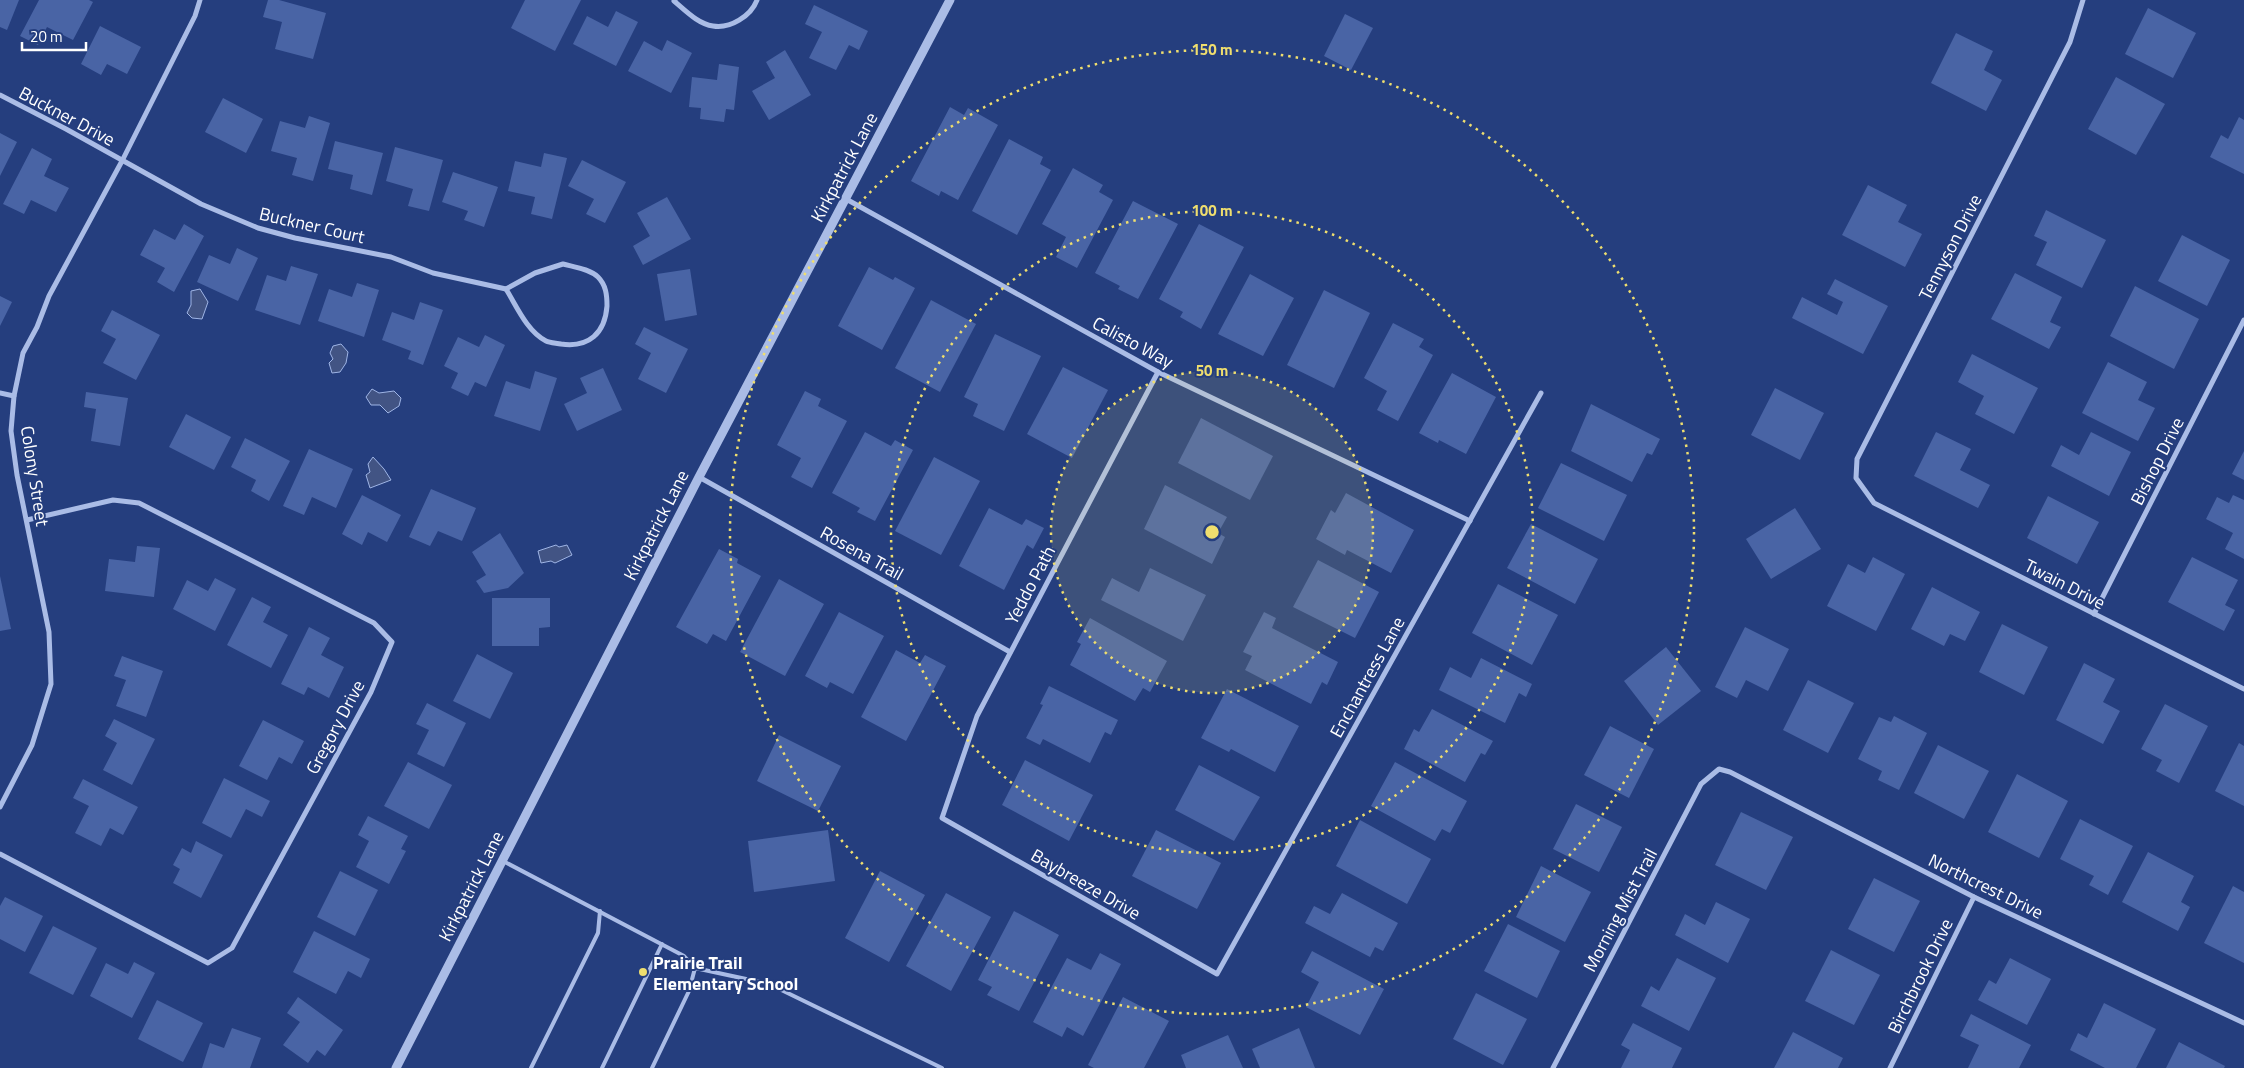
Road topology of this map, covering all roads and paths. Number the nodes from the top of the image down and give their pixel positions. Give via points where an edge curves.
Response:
1 (200, 0) edge
2 (667, 0) edge
3 (757, 0) edge
4 (950, 0) edge
5 (2083, 0) edge
6 (674, 1) edge
7 (0, 96) edge
8 (122, 161) junction
9 (846, 199) junction
10 (506, 290) junction
11 (2244, 320) edge
12 (1158, 372) junction
13 (0, 393) edge
14 (1541, 393) dead end
15 (14, 396) junction
16 (699, 477) junction
17 (1874, 503) joint
18 (27, 520) junction
19 (1470, 521) junction
20 (2094, 614) junction
21 (1010, 652) junction
22 (2244, 689) edge
23 (1719, 769) joint
24 (0, 807) edge
25 (942, 818) joint
26 (0, 854) edge
27 (502, 861) junction
28 (1974, 897) junction
29 (600, 911) junction
30 (662, 944) junction
31 (695, 968) junction
32 (1216, 974) joint
33 (2244, 1024) edge
34 (396, 1068) edge
35 (531, 1068) edge
36 (602, 1068) edge
37 (652, 1068) edge
38 (942, 1068) edge
39 (1553, 1068) edge
40 (1890, 1068) edge

1 - 8 street, Colony Street
2 - 6 street
3 - 6 street via 749,14 738,22 714,27 698,20
4 - 9 street, Kirkpatrick Lane
5 - 17 street, Tennyson Drive via 2070,42 1857,459 1856,478
7 - 8 street, Buckner Drive
8 - 10 street, Buckner Court via 200,204 258,228 391,257 433,272
8 - 15 street, Colony Street via 49,296 24,353
9 - 12 street, Calisto Way
9 - 16 street, Kirkpatrick Lane
10 - 10 street via 528,326 547,342 574,346 599,332 606,317 606,288 598,276 582,268 563,264 553,266
11 - 20 street, Bishop Drive
12 - 19 street, Calisto Way
12 - 21 street, Yeddo Path
13 - 15 street
14 - 19 street, Enchantress Lane
15 - 18 street, Colony Street via 11,431
16 - 21 street, Rosena Trail
16 - 27 street, Kirkpatrick Lane
17 - 20 street, Twain Drive
18 - 24 street, Colony Street via 49,632 51,684 32,745
18 - 26 street, Gregory Drive via 113,500 139,503 374,623 392,642 371,692 232,948 208,963
19 - 32 street, Enchantress Lane
20 - 22 street, Twain Drive
21 - 25 street, Yeddo Path via 977,716
23 - 28 street, Northcrest Drive
23 - 39 street, Morning Mist Trail via 1701,784
25 - 32 street, Baybreeze Drive
27 - 29 lane
27 - 34 street, Kirkpatrick Lane
28 - 33 street, Northcrest Drive
28 - 40 street, Birchbrook Drive
29 - 30 lane
29 - 35 lane via 598,933
30 - 31 lane via 684,956
30 - 36 lane
31 - 37 lane via 689,991
31 - 38 lane via 768,984

